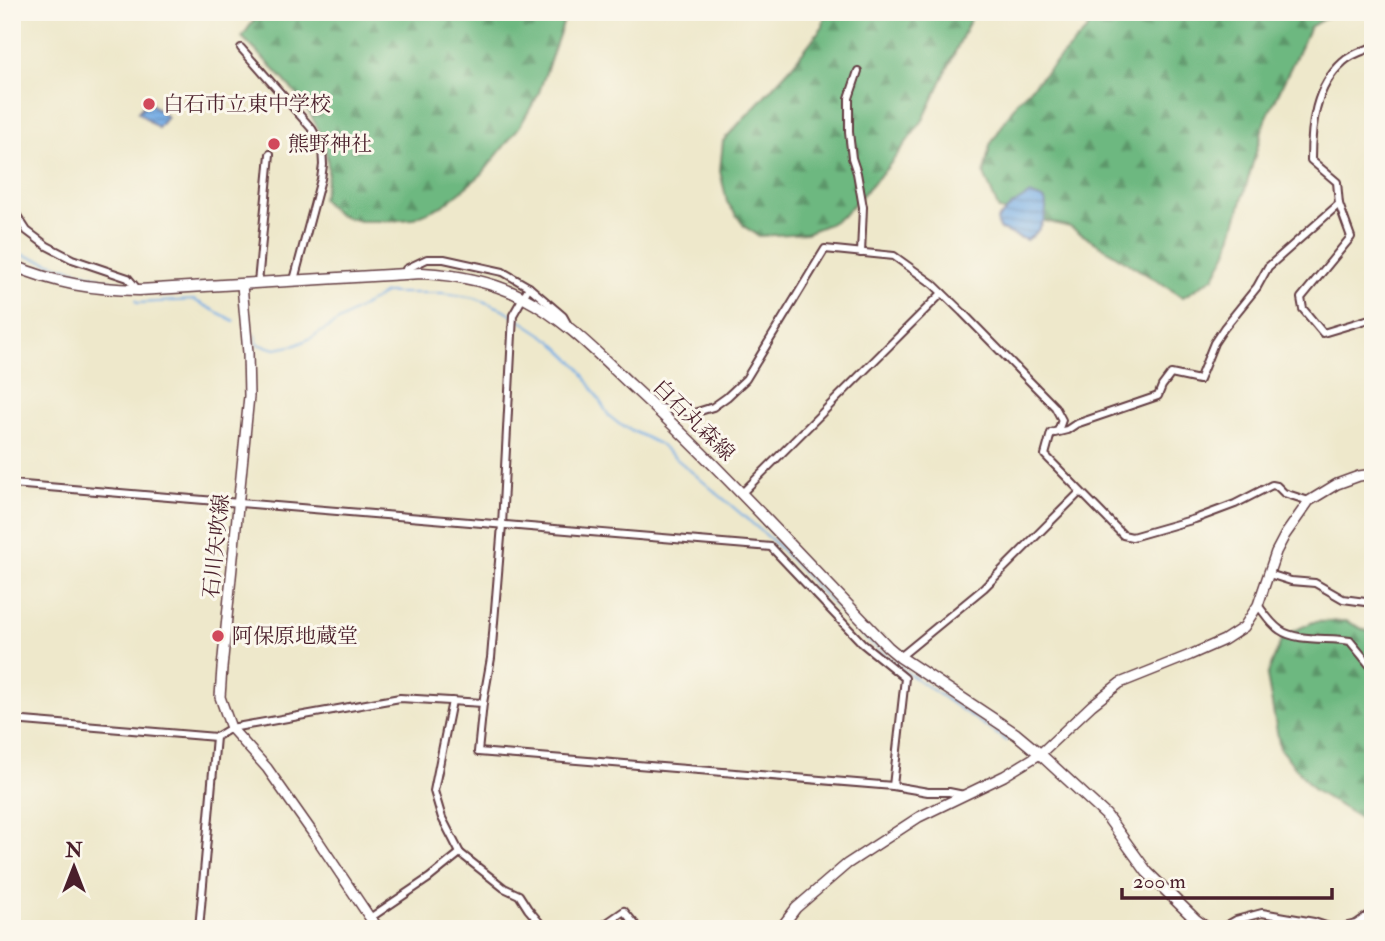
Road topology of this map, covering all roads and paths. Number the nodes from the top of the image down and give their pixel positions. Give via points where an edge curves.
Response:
1 (1373, 47) edge
2 (241, 48) dead end
3 (858, 71) dead end
4 (270, 154) dead end
5 (1339, 204) junction
6 (12, 208) edge
7 (861, 253) junction
8 (12, 265) edge
9 (405, 274) junction
10 (294, 281) junction
11 (258, 284) junction
12 (242, 285) junction
13 (529, 287) junction
14 (139, 290) junction
15 (942, 293) junction
16 (523, 297) junction
17 (1373, 318) edge
18 (567, 327) junction
19 (654, 407) junction
20 (1051, 433) junction
21 (1373, 474) edge
22 (12, 484) edge
23 (1080, 492) junction
24 (741, 494) junction
25 (1309, 501) junction
26 (238, 503) junction
27 (502, 525) junction
28 (1269, 574) junction
29 (1373, 603) edge
30 (1258, 605) junction
31 (900, 657) junction
32 (1373, 669) edge
33 (452, 701) junction
34 (483, 703) junction
35 (12, 720) edge
36 (231, 727) junction
37 (216, 737) junction
38 (1040, 754) junction
39 (893, 786) junction
40 (965, 795) junction
41 (460, 853) junction
42 (1373, 912) edge
43 (370, 918) junction
44 (1194, 925) edge
45 (199, 929) edge
46 (380, 929) edge
47 (545, 929) edge
48 (598, 929) edge
49 (639, 929) edge
50 (780, 929) edge
51 (1208, 929) edge
52 (1220, 929) edge

1 - 5 street via 1343,61 1326,82 1312,125 1311,160 1337,182
2 - 10 street via 312,129 321,147 321,179
3 - 7 street via 849,98 849,132 863,207
4 - 11 street
5 - 17 street via 1351,237 1301,299 1303,309 1323,333
5 - 20 street via 1268,267 1214,344 1199,380 1171,374 1158,396
6 - 14 street via 27,231 47,246 128,278
7 - 15 street via 894,256
7 - 19 street via 825,249 746,379 727,397 694,413
8 - 14 main road, 白石丸森線 via 80,286
9 - 10 main road, 白石丸森線
9 - 13 street via 406,269 427,259 444,259 503,272
9 - 16 main road, 白石丸森線 via 459,276
10 - 11 main road, 白石丸森線
11 - 12 main road, 白石丸森線
12 - 14 main road, 白石丸森線
12 - 26 street, 石川矢吹線 via 249,396
13 - 16 street
13 - 18 street via 563,316
15 - 20 street via 1055,407 1062,420 1058,431
15 - 24 street
16 - 18 main road, 白石丸森線
16 - 27 street via 514,313
18 - 19 main road, 白石丸森線
19 - 24 main road, 白石丸森線
20 - 23 street via 1045,455
21 - 25 street via 1337,484
22 - 26 street
23 - 25 street via 1128,537 1195,519 1272,485
23 - 31 street via 984,588
24 - 31 main road, 白石丸森線
25 - 28 street via 1280,543
26 - 27 street
26 - 36 street, 石川矢吹線 via 220,697
27 - 34 street
27 - 39 street via 771,547 863,643 905,678
28 - 29 street via 1315,583 1343,599
28 - 30 street
30 - 32 street via 1278,629 1293,637 1350,641
30 - 38 street via 1244,627 1224,640 1120,683
31 - 38 main road, 白石丸森線
33 - 34 street
33 - 36 street via 400,698
33 - 41 street via 434,791
34 - 39 street via 478,752
35 - 37 street
36 - 37 street
36 - 43 street, 石川矢吹線 via 267,768
37 - 45 street
38 - 40 street
38 - 44 main road, 白石丸森線 via 1107,815 1147,872
39 - 40 street
40 - 50 street via 919,817 846,864 796,908
41 - 43 street
41 - 47 street via 519,895
42 - 52 street via 1356,924 1335,929 1262,913
43 - 46 street, 石川矢吹線
44 - 51 main road, 白石丸森線
48 - 49 street via 624,911

